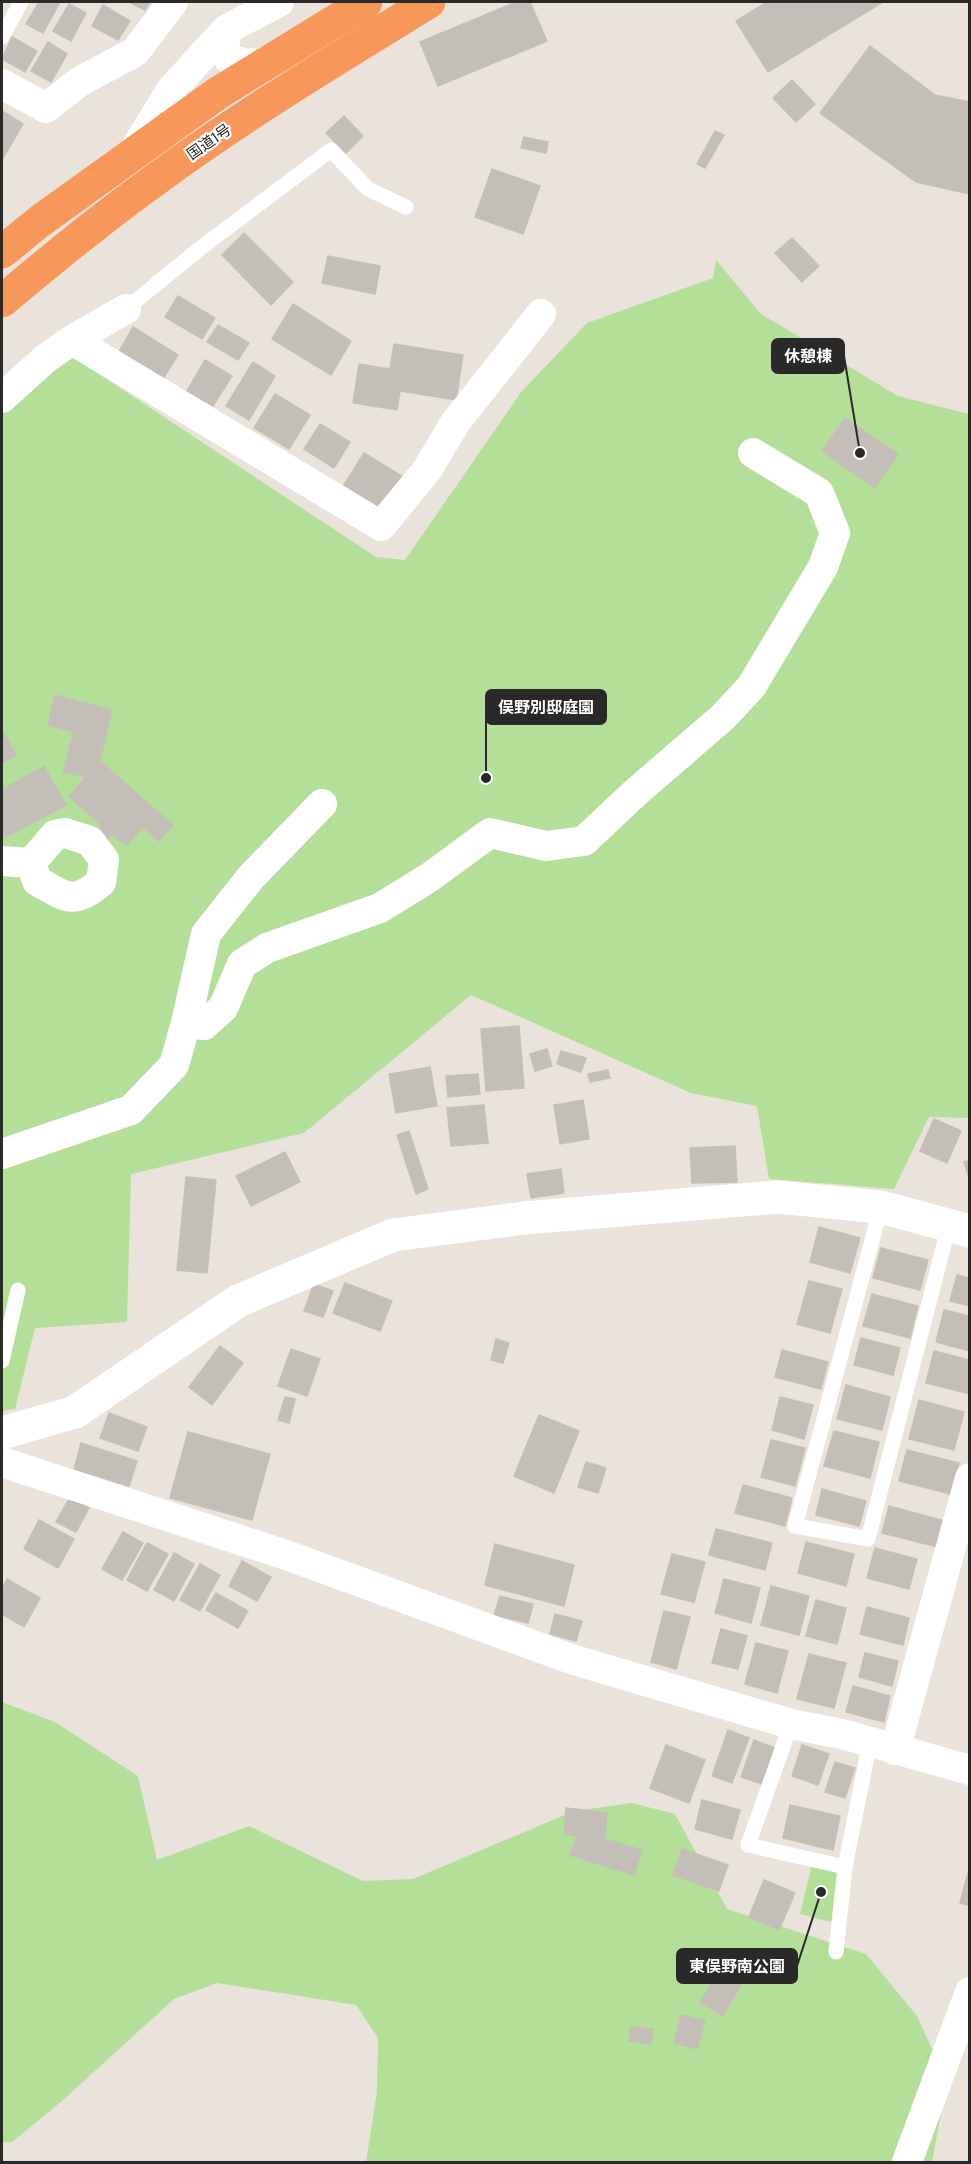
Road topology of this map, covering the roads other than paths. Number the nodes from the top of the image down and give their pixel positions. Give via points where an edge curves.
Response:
1 (21, 2) edge
2 (173, 2) edge
3 (279, 2) edge
4 (366, 2) edge
5 (429, 2) edge
6 (227, 29) junction
7 (2, 37) edge
8 (268, 62) junction
9 (2, 84) edge
10 (131, 156) junction
11 (406, 207) dead end
12 (2, 252) edge
13 (2, 301) edge
14 (126, 309) joint
15 (541, 314) dead end
16 (72, 340) junction
17 (2, 398) edge
18 (753, 453) dead end
19 (322, 804) dead end
20 (2, 861) edge
21 (31, 863) dead end
22 (186, 1023) junction
23 (2, 1154) edge
24 (881, 1207) junction
25 (959, 1228) edge
26 (18, 1290) dead end
27 (2, 1360) edge
28 (2, 1433) edge
29 (2, 1462) edge
30 (969, 1478) edge
31 (791, 1724) junction
32 (883, 1746) junction
33 (969, 1770) edge
34 (845, 1867) junction
35 (836, 1952) dead end
36 (969, 1992) edge
37 (907, 2163) edge

1 - 7 lane
2 - 9 street via 135,52 79,82 46,108
3 - 6 street
4 - 8 highway
5 - 13 highway, 国道1号 via 165,172
6 - 8 street via 224,46 229,59 247,64
6 - 10 street via 171,90
8 - 10 highway
10 - 12 highway
11 - 14 lane via 368,189 331,150
14 - 16 street
15 - 16 street via 454,423 427,470 381,526
16 - 17 street
18 - 22 street via 819,493 835,533 823,567 784,634 751,687 723,717 584,840 546,846 490,833 380,908 267,948 242,964 223,1008 204,1025
19 - 22 street via 251,877 207,934
20 - 21 street
22 - 23 street via 174,1065 131,1110
24 - 25 street
24 - 25 lane via 795,1526 868,1539
24 - 28 street via 778,1197 524,1218 393,1235 238,1301 75,1412
26 - 27 lane
29 - 31 street via 290,1556 571,1659
30 - 32 street
31 - 32 street
31 - 34 lane via 748,1845
32 - 33 street
32 - 34 lane
34 - 35 lane
36 - 37 street

